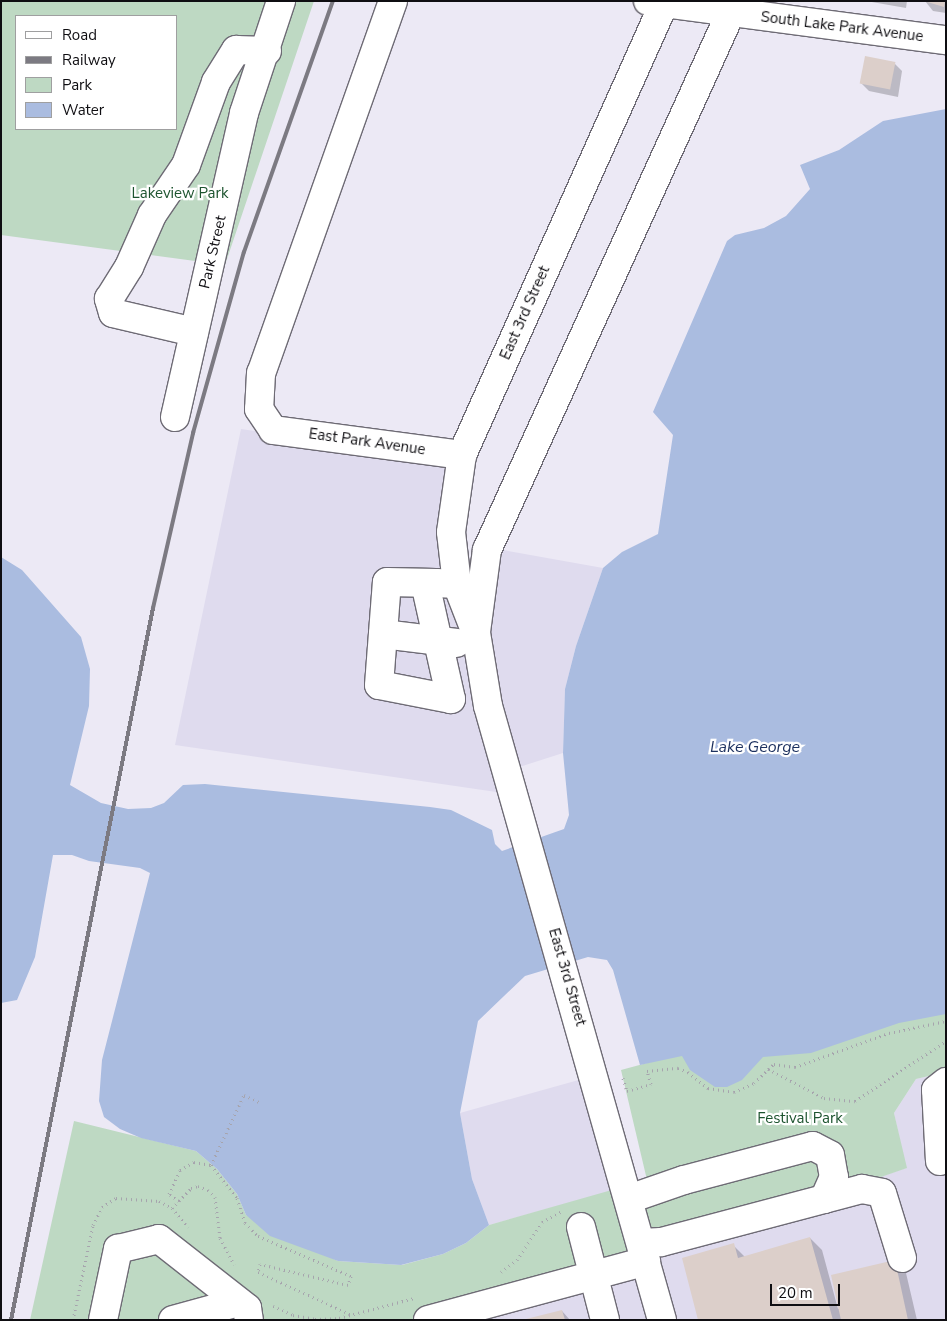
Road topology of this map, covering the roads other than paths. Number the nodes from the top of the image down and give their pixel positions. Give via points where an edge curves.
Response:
1 (281, 1) edge
2 (393, 1) edge
3 (659, 2) edge
4 (733, 7) edge
5 (946, 40) edge
6 (266, 51) junction
7 (194, 332) junction
8 (174, 417) dead end
9 (462, 455) junction
10 (425, 583) junction
11 (457, 584) junction
12 (383, 634) junction
13 (477, 639) junction
14 (439, 642) junction
15 (946, 1082) edge
16 (940, 1161) dead end
17 (629, 1199) junction
18 (824, 1199) junction
19 (572, 1219) road end
20 (644, 1252) junction
21 (902, 1258) dead end
22 (595, 1275) junction
23 (426, 1307) edge
24 (251, 1308) edge
25 (103, 1320) edge
26 (173, 1320) edge
27 (605, 1320) edge
28 (662, 1320) edge

1 - 6 street, Park Street
2 - 9 street, East Park Avenue via 262,373 259,409 273,430
3 - 4 street, South Lake Park Avenue
3 - 9 street, East 3rd Street
4 - 5 street, South Lake Park Avenue
4 - 13 street, East 3rd Street via 487,550
6 - 7 street, Park Street via 244,113
6 - 7 street via 236,50 216,82 186,165 152,215 129,267 109,299 113,313
7 - 8 street, Park Street
9 - 11 street, East 3rd Street via 451,532
10 - 11 street
10 - 12 street via 387,582
10 - 14 street
11 - 13 street, East 3rd Street
12 - 14 street
12 - 14 street via 379,685 452,699
13 - 14 street
13 - 17 street, East 3rd Street via 488,706
15 - 16 street via 936,1090
17 - 18 street via 684,1180 814,1146 830,1155 833,1170 834,1177
17 - 20 street, East 3rd Street
18 - 20 street via 661,1242
18 - 21 street via 862,1189 882,1193
19 - 22 street
20 - 22 street
20 - 28 street, East 3rd Street
22 - 23 street
22 - 27 street
24 - 25 street via 159,1239 118,1249
24 - 26 street

